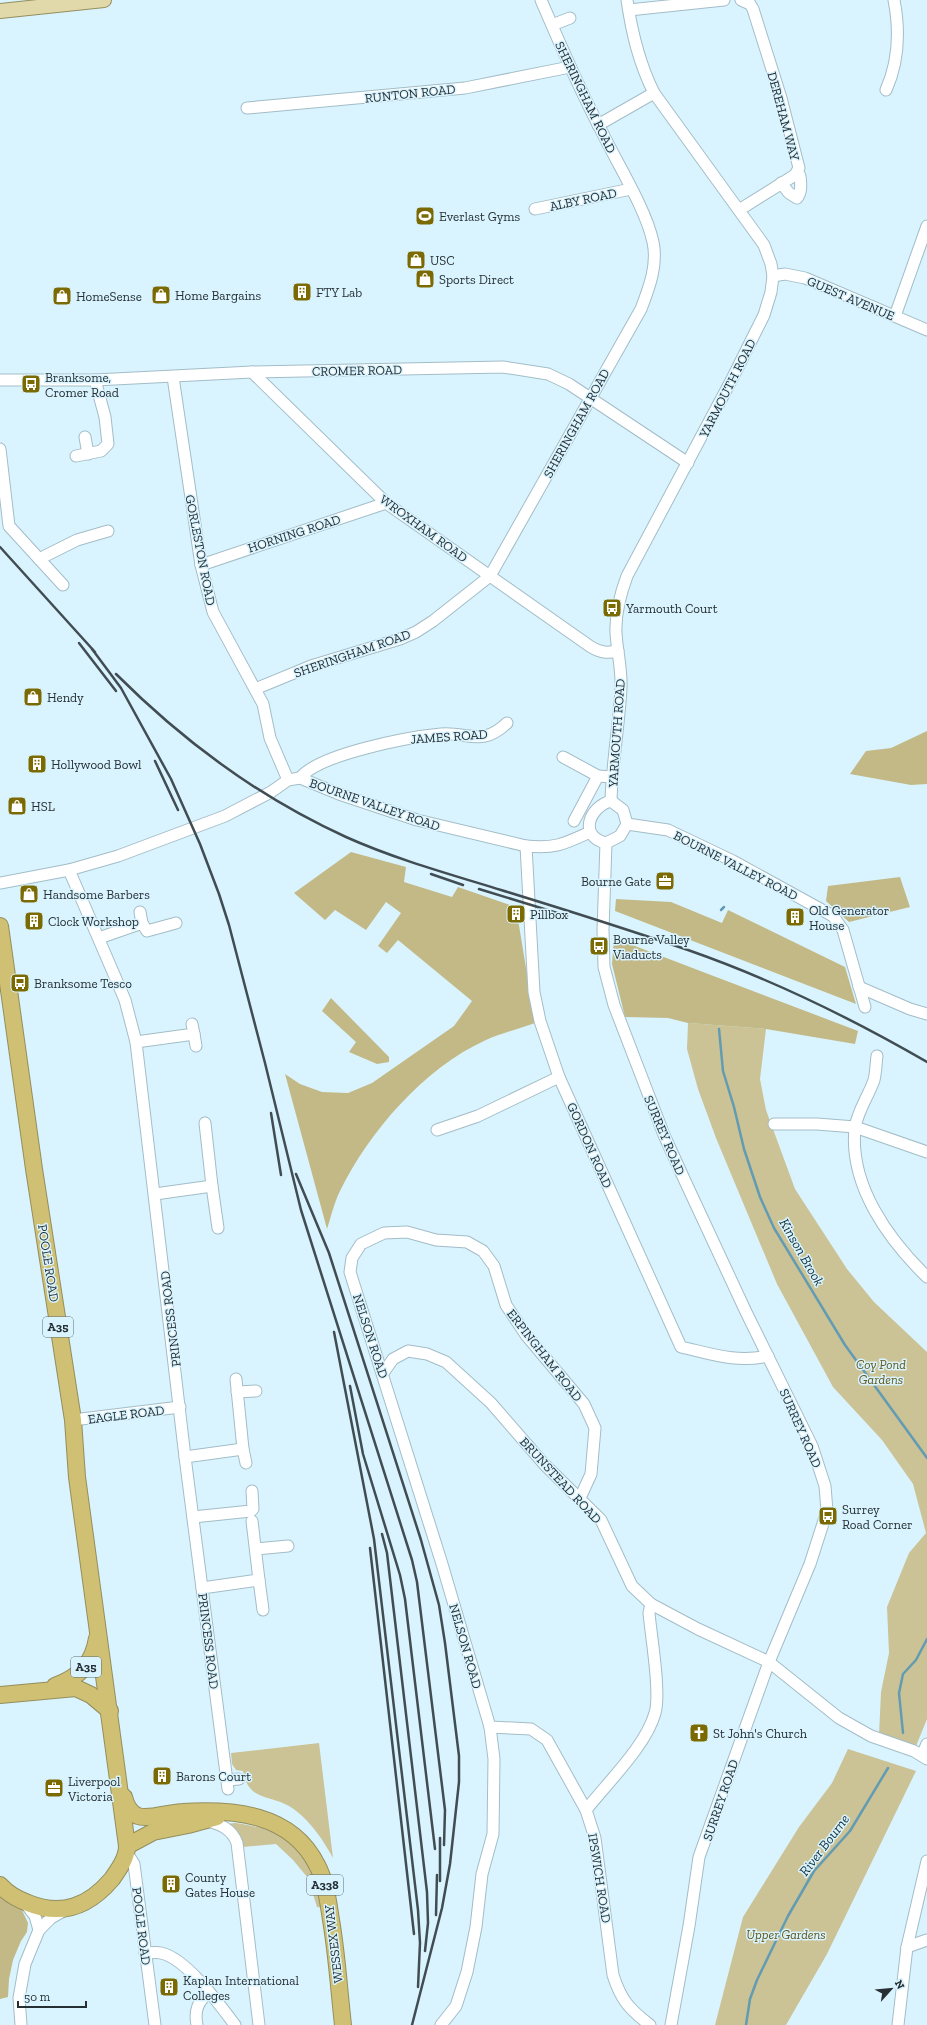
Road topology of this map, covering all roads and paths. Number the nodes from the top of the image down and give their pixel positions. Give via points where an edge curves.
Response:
1 (104, 0) edge
2 (541, 0) edge
3 (724, 0) edge
4 (741, 0) edge
5 (894, 0) edge
6 (628, 5) edge
7 (0, 11) edge
8 (570, 18) dead end
9 (552, 25) junction
10 (570, 67) junction
11 (886, 90) dead end
12 (654, 93) junction
13 (248, 108) dead end
14 (598, 126) junction
15 (795, 174) junction
16 (781, 183) junction
17 (631, 189) junction
18 (535, 209) dead end
19 (739, 210) junction
20 (927, 226) edge
21 (773, 276) junction
22 (895, 316) junction
23 (927, 330) edge
24 (252, 372) junction
25 (172, 377) junction
26 (0, 380) edge
27 (95, 380) junction
28 (590, 397) junction
29 (85, 437) dead end
30 (0, 449) edge
31 (88, 454) junction
32 (76, 456) dead end
33 (688, 463) junction
34 (386, 503) junction
35 (108, 531) dead end
36 (39, 559) junction
37 (201, 565) junction
38 (490, 576) junction
39 (63, 585) dead end
40 (618, 651) junction
41 (255, 689) junction
42 (507, 723) dead end
43 (563, 757) dead end
44 (598, 776) junction
45 (612, 776) junction
46 (300, 778) junction
47 (288, 780) junction
48 (611, 801) junction
49 (574, 821) dead end
50 (627, 824) junction
51 (590, 832) junction
52 (606, 843) junction
53 (526, 846) junction
54 (69, 870) junction
55 (31, 877) junction
56 (0, 878) edge
57 (0, 883) edge
58 (176, 923) dead end
59 (0, 926) edge
60 (100, 938) junction
61 (859, 987) junction
62 (865, 1008) dead end
63 (927, 1014) edge
64 (194, 1035) dead end
65 (136, 1042) junction
66 (877, 1056) dead end
67 (559, 1077) junction
68 (205, 1123) dead end
69 (774, 1124) dead end
70 (855, 1126) junction
71 (437, 1130) dead end
72 (927, 1152) edge
73 (212, 1186) junction
74 (155, 1194) junction
75 (218, 1228) dead end
76 (350, 1272) joint
77 (927, 1277) edge
78 (768, 1356) junction
79 (383, 1373) junction
80 (236, 1379) dead end
81 (256, 1391) dead end
82 (237, 1392) junction
83 (180, 1407) junction
84 (73, 1420) junction
85 (243, 1449) junction
86 (186, 1457) junction
87 (246, 1463) dead end
88 (252, 1491) dead end
89 (580, 1498) junction
90 (193, 1517) junction
91 (252, 1521) dead end
92 (288, 1546) dead end
93 (256, 1549) junction
94 (259, 1580) junction
95 (202, 1588) junction
96 (651, 1604) junction
97 (263, 1610) dead end
98 (99, 1624) junction
99 (769, 1662) junction
100 (46, 1690) junction
101 (0, 1695) edge
102 (110, 1711) junction
103 (490, 1727) junction
104 (927, 1744) edge
105 (925, 1757) edge
106 (239, 1779) dead end
107 (121, 1788) junction
108 (586, 1810) junction
109 (227, 1813) junction
110 (205, 1821) junction
111 (127, 1850) junction
112 (927, 1861) edge
113 (8, 1893) edge
114 (67, 1909) junction
115 (39, 1930) junction
116 (927, 1940) edge
117 (907, 1947) junction
118 (145, 1953) junction
119 (209, 1992) junction
120 (21, 2025) edge
121 (155, 2025) edge
122 (196, 2025) edge
123 (235, 2025) edge
124 (259, 2025) edge
125 (344, 2025) edge
126 (441, 2025) edge
127 (650, 2025) edge
128 (671, 2025) edge
129 (898, 2025) edge

1 - 7 main road
2 - 9 street, SHERINGHAM ROAD
3 - 6 street
4 - 15 street, DEREHAM WAY via 750,4 753,9 781,98 798,168
5 - 11 street via 899,33
6 - 12 street, YARMOUTH ROAD via 642,69
8 - 9 street, SHERINGHAM ROAD
9 - 10 street, SHERINGHAM ROAD
10 - 13 street, RUNTON ROAD via 465,88
10 - 14 street, SHERINGHAM ROAD
12 - 14 street
12 - 19 street, YARMOUTH ROAD
14 - 17 street, SHERINGHAM ROAD
15 - 16 street, DEREHAM WAY
15 - 16 street via 800,176 801,182 798,198 789,194
16 - 19 street, DEREHAM WAY
17 - 18 street, ALBY ROAD
17 - 28 street, SHERINGHAM ROAD via 645,217 653,242 654,266 649,290 640,309
19 - 21 street, YARMOUTH ROAD via 764,245
20 - 22 street
21 - 22 street, GUEST AVENUE via 785,274 805,278
21 - 33 street, YARMOUTH ROAD via 764,315
22 - 23 street, GUEST AVENUE
24 - 25 street, CROMER ROAD
24 - 28 street, CROMER ROAD via 503,367 548,374
24 - 34 street, WROXHAM ROAD
25 - 27 street, CROMER ROAD
25 - 37 street, GORLESTON ROAD
26 - 27 street, CROMER ROAD
27 - 31 street via 105,417 108,444 101,451
28 - 33 street, CROMER ROAD
28 - 38 street, SHERINGHAM ROAD
29 - 31 street
30 - 36 street via 9,526
31 - 32 street
33 - 40 street, YARMOUTH ROAD via 627,576 618,608
34 - 37 street, HORNING ROAD
34 - 38 street, WROXHAM ROAD
35 - 36 street via 77,540
36 - 39 street
37 - 41 street, GORLESTON ROAD via 213,612
38 - 40 street, WROXHAM ROAD via 598,651
38 - 41 street, SHERINGHAM ROAD via 433,621 409,635 311,666
40 - 45 street, YARMOUTH ROAD via 621,686
41 - 47 street, GORLESTON ROAD via 266,715 273,748
42 - 46 street, JAMES ROAD via 488,737 444,734 381,743 336,758 304,773
43 - 44 street
44 - 45 street
44 - 49 street
45 - 48 street, YARMOUTH ROAD
46 - 47 street, BOURNE VALLEY ROAD
46 - 53 street, BOURNE VALLEY ROAD via 417,820
47 - 54 street, BOURNE VALLEY ROAD via 226,816 118,856
48 - 50 street via 623,810
48 - 51 street via 602,804 592,816
50 - 52 street via 620,836
50 - 61 street, BOURNE VALLEY ROAD via 668,830 733,861 833,916 843,930
51 - 52 street via 594,839
51 - 53 street, BOURNE VALLEY ROAD via 561,846
52 - 78 street, SURREY ROAD via 604,967 614,1004 664,1135
53 - 67 street, GORDON ROAD via 534,992 540,1021
54 - 55 street, BOURNE VALLEY ROAD
54 - 60 street, PRINCESS ROAD
55 - 56 street, BOURNE VALLEY ROAD
55 - 57 street, BOURNE VALLEY ROAD
58 - 60 street via 147,931 141,917
59 - 84 highway, POOLE ROAD / A35
60 - 65 street, PRINCESS ROAD via 126,1000
61 - 62 street
61 - 63 street
64 - 65 street
65 - 74 street, PRINCESS ROAD
66 - 70 street via 874,1079
67 - 71 street via 478,1116
67 - 78 street, GORDON ROAD via 681,1347 734,1359 750,1360
68 - 73 street
69 - 70 street
70 - 72 street
70 - 77 street via 854,1156 879,1220 896,1244
73 - 74 street
73 - 75 street
74 - 83 street, PRINCESS ROAD
76 - 79 street, NELSON ROAD
76 - 89 street, ERPINGHAM ROAD via 352,1258 361,1244 384,1233 407,1232 436,1240 467,1242 483,1251 494,1266 506,1306 526,1335 584,1404 595,1428 591,1474
78 - 99 street, SURREY ROAD via 812,1446 825,1486 827,1511 810,1564
79 - 89 street, BRUNSTEAD ROAD via 393,1359 408,1351 427,1354 446,1362 491,1403 544,1464
79 - 103 street, NELSON ROAD
80 - 82 street
81 - 82 street
82 - 85 street
83 - 84 street, EAGLE ROAD
83 - 86 street, PRINCESS ROAD
84 - 98 highway, POOLE ROAD / A35 via 77,1477
85 - 86 street
85 - 87 street
86 - 90 street, PRINCESS ROAD
88 - 90 street via 251,1511
89 - 96 street, BRUNSTEAD ROAD via 601,1520 632,1586
90 - 95 street, PRINCESS ROAD
91 - 93 street
92 - 93 street
93 - 94 street
94 - 95 street
94 - 97 street
95 - 106 street, PRINCESS ROAD via 227,1785
96 - 99 street, BRUNSTEAD ROAD
96 - 108 street via 649,1613 656,1712 644,1738
98 - 100 highway, POOLE ROAD / A35 via 95,1649 90,1662 82,1672
98 - 102 highway, POOLE ROAD / A35
99 - 105 street, BRUNSTEAD ROAD via 839,1718 871,1736
99 - 128 street, SURREY ROAD via 699,1857
100 - 101 highway, A35
100 - 102 highway, A35 via 84,1690
102 - 107 highway, A35
103 - 108 street, IPSWICH ROAD via 531,1729 547,1740
103 - 126 street, NELSON ROAD via 494,1759 493,1834 482,1874 468,1972 456,2006
104 - 105 street
107 - 109 highway, A338 via 126,1805 137,1816 182,1812
107 - 111 highway, A35
108 - 127 street, IPSWICH ROAD via 595,1838 612,1974 619,1994 634,2013
109 - 110 highway, WESSEX WAY / A338
109 - 125 highway, WESSEX WAY / A338 via 253,1815 283,1827 301,1842 316,1863 329,1902
110 - 111 highway, WESSEX WAY / A338 via 153,1832
110 - 124 street via 218,1823 230,1831 238,1843
111 - 114 highway via 118,1871 99,1892
111 - 118 street, POOLE ROAD via 134,1864
112 - 117 street
113 - 114 highway via 46,1909
113 - 115 street via 31,1908
114 - 115 street via 51,1918
115 - 120 street via 25,1964 20,1986
116 - 117 street
117 - 129 street
118 - 119 street via 161,1953 171,1957
118 - 121 street, POOLE ROAD
119 - 122 street via 196,2008
119 - 123 street

